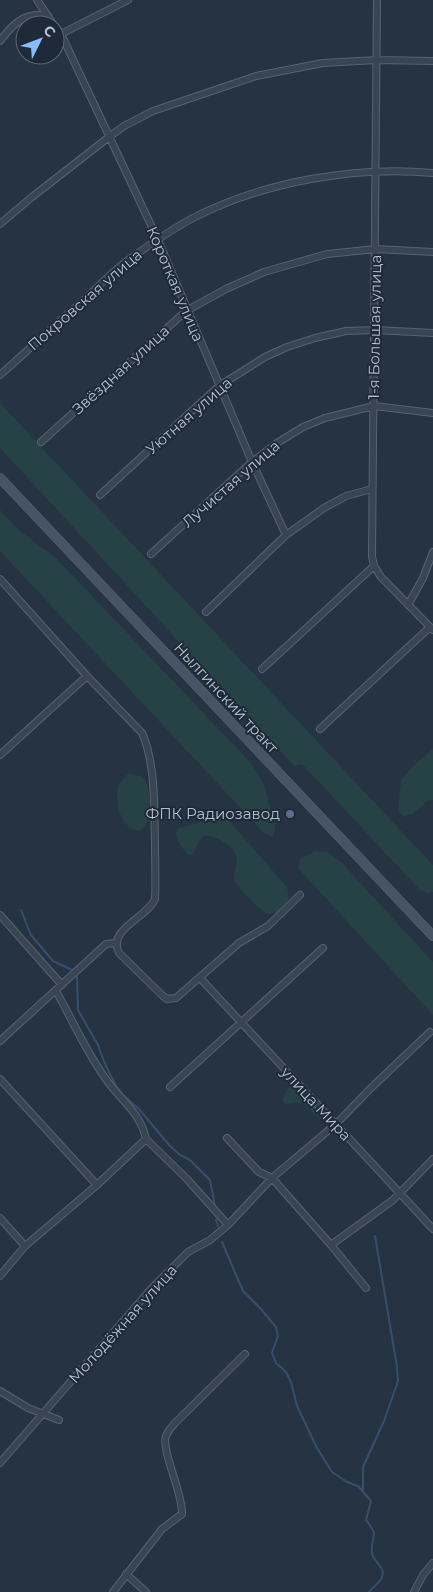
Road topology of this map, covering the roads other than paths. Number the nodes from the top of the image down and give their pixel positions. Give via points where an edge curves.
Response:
1 (37, 0) edge
2 (128, 0) edge
3 (377, 0) edge
4 (31, 15) edge
5 (44, 15) edge
6 (47, 15) edge
7 (15, 25) edge
8 (65, 32) edge
9 (0, 41) edge
10 (65, 43) edge
11 (377, 60) junction
12 (433, 61) edge
13 (109, 137) junction
14 (376, 171) junction
15 (433, 173) edge
16 (0, 224) edge
17 (158, 240) junction
18 (376, 249) junction
19 (433, 252) edge
20 (186, 311) junction
21 (375, 330) junction
22 (433, 333) edge
23 (0, 375) edge
24 (219, 386) junction
25 (374, 406) junction
26 (433, 412) edge
27 (41, 442) dead end
28 (252, 462) junction
29 (0, 478) edge
30 (372, 489) junction
31 (100, 495) dead end
32 (286, 535) junction
33 (433, 552) edge
34 (151, 554) dead end
35 (374, 566) junction
36 (0, 579) edge
37 (408, 605) junction
38 (206, 612) dead end
39 (431, 628) edge
40 (262, 669) dead end
41 (87, 676) junction
42 (320, 729) dead end
43 (0, 755) edge
44 (300, 895) dead end
45 (0, 915) edge
46 (433, 936) edge
47 (116, 943) junction
48 (322, 948) dead end
49 (200, 978) junction
50 (62, 985) junction
51 (56, 991) junction
52 (241, 1023) junction
53 (430, 1032) dead end
54 (0, 1041) edge
55 (0, 1079) edge
56 (170, 1087) dead end
57 (336, 1124) junction
58 (227, 1138) dead end
59 (146, 1139) junction
60 (433, 1159) edge
61 (272, 1178) junction
62 (97, 1185) junction
63 (400, 1192) junction
64 (0, 1218) edge
65 (228, 1226) junction
66 (433, 1229) edge
67 (331, 1245) junction
68 (25, 1246) junction
69 (0, 1276) edge
70 (366, 1288) dead end
71 (245, 1354) dead end
72 (0, 1392) edge
73 (43, 1415) junction
74 (59, 1420) dead end
75 (0, 1463) edge
76 (433, 1563) edge
77 (126, 1574) junction
78 (113, 1592) edge
79 (146, 1592) edge
80 (414, 1592) edge

1 - 6 street, Короткая улица
2 - 8 street
3 - 11 street, 1-я Большая улица
4 - 5 street
7 - 9 street
10 - 13 street, Короткая улица
11 - 12 street
11 - 13 street via 323,63 256,76 153,111
11 - 14 street, 1-я Большая улица
13 - 16 street
13 - 17 street, Короткая улица
14 - 15 street, Покровская улица
14 - 17 street, Покровская улица via 284,185 240,197 196,216
14 - 18 street, 1-я Большая улица
17 - 20 street, Короткая улица
17 - 23 street, Покровская улица via 125,262
18 - 19 street, Звёздная улица
18 - 20 street, Звёздная улица via 327,254 264,272
18 - 21 street, 1-я Большая улица
20 - 24 street, Короткая улица
20 - 27 street, Звёздная улица
21 - 22 street, Уютная улица
21 - 24 street, Уютная улица via 346,331 288,347 265,357
21 - 25 street, 1-я Большая улица
24 - 28 street, Короткая улица
24 - 31 street, Уютная улица
25 - 26 street, Лучистая улица
25 - 28 street, Лучистая улица via 303,426
25 - 30 street, 1-я Большая улица
28 - 32 street, Короткая улица
28 - 34 street, Лучистая улица
29 - 46 main road, Нылгинский тракт
30 - 32 street via 346,496
30 - 35 street, 1-я Большая улица
32 - 38 street
33 - 37 street
35 - 37 street
35 - 40 street
36 - 41 street
37 - 39 street
39 - 42 street
41 - 43 street
41 - 47 street via 142,733 151,770 155,898 151,906 117,936
44 - 49 street via 268,926 240,943
45 - 50 street
47 - 49 street via 119,953 167,999 176,998
47 - 50 street via 106,944
48 - 52 street
49 - 52 street, улица Мира
50 - 51 street
51 - 54 street
51 - 59 street via 107,1081 138,1117
52 - 56 street
52 - 57 street, улица Мира
53 - 57 street, Молодёжная улица
55 - 62 street
57 - 61 street, Молодёжная улица
57 - 63 street, улица Мира
58 - 61 street via 260,1172
59 - 62 street
59 - 65 street
60 - 63 street
61 - 65 street, Молодёжная улица
61 - 67 street
62 - 68 street
63 - 66 street, улица Мира
63 - 67 street
64 - 68 street
65 - 73 street, Молодёжная улица via 188,1252 151,1289
67 - 70 street
68 - 69 street
71 - 77 street via 166,1434 165,1445 182,1514 162,1529
72 - 73 street
73 - 74 street
73 - 75 street, Молодёжная улица
76 - 80 street
77 - 78 street
77 - 79 street

